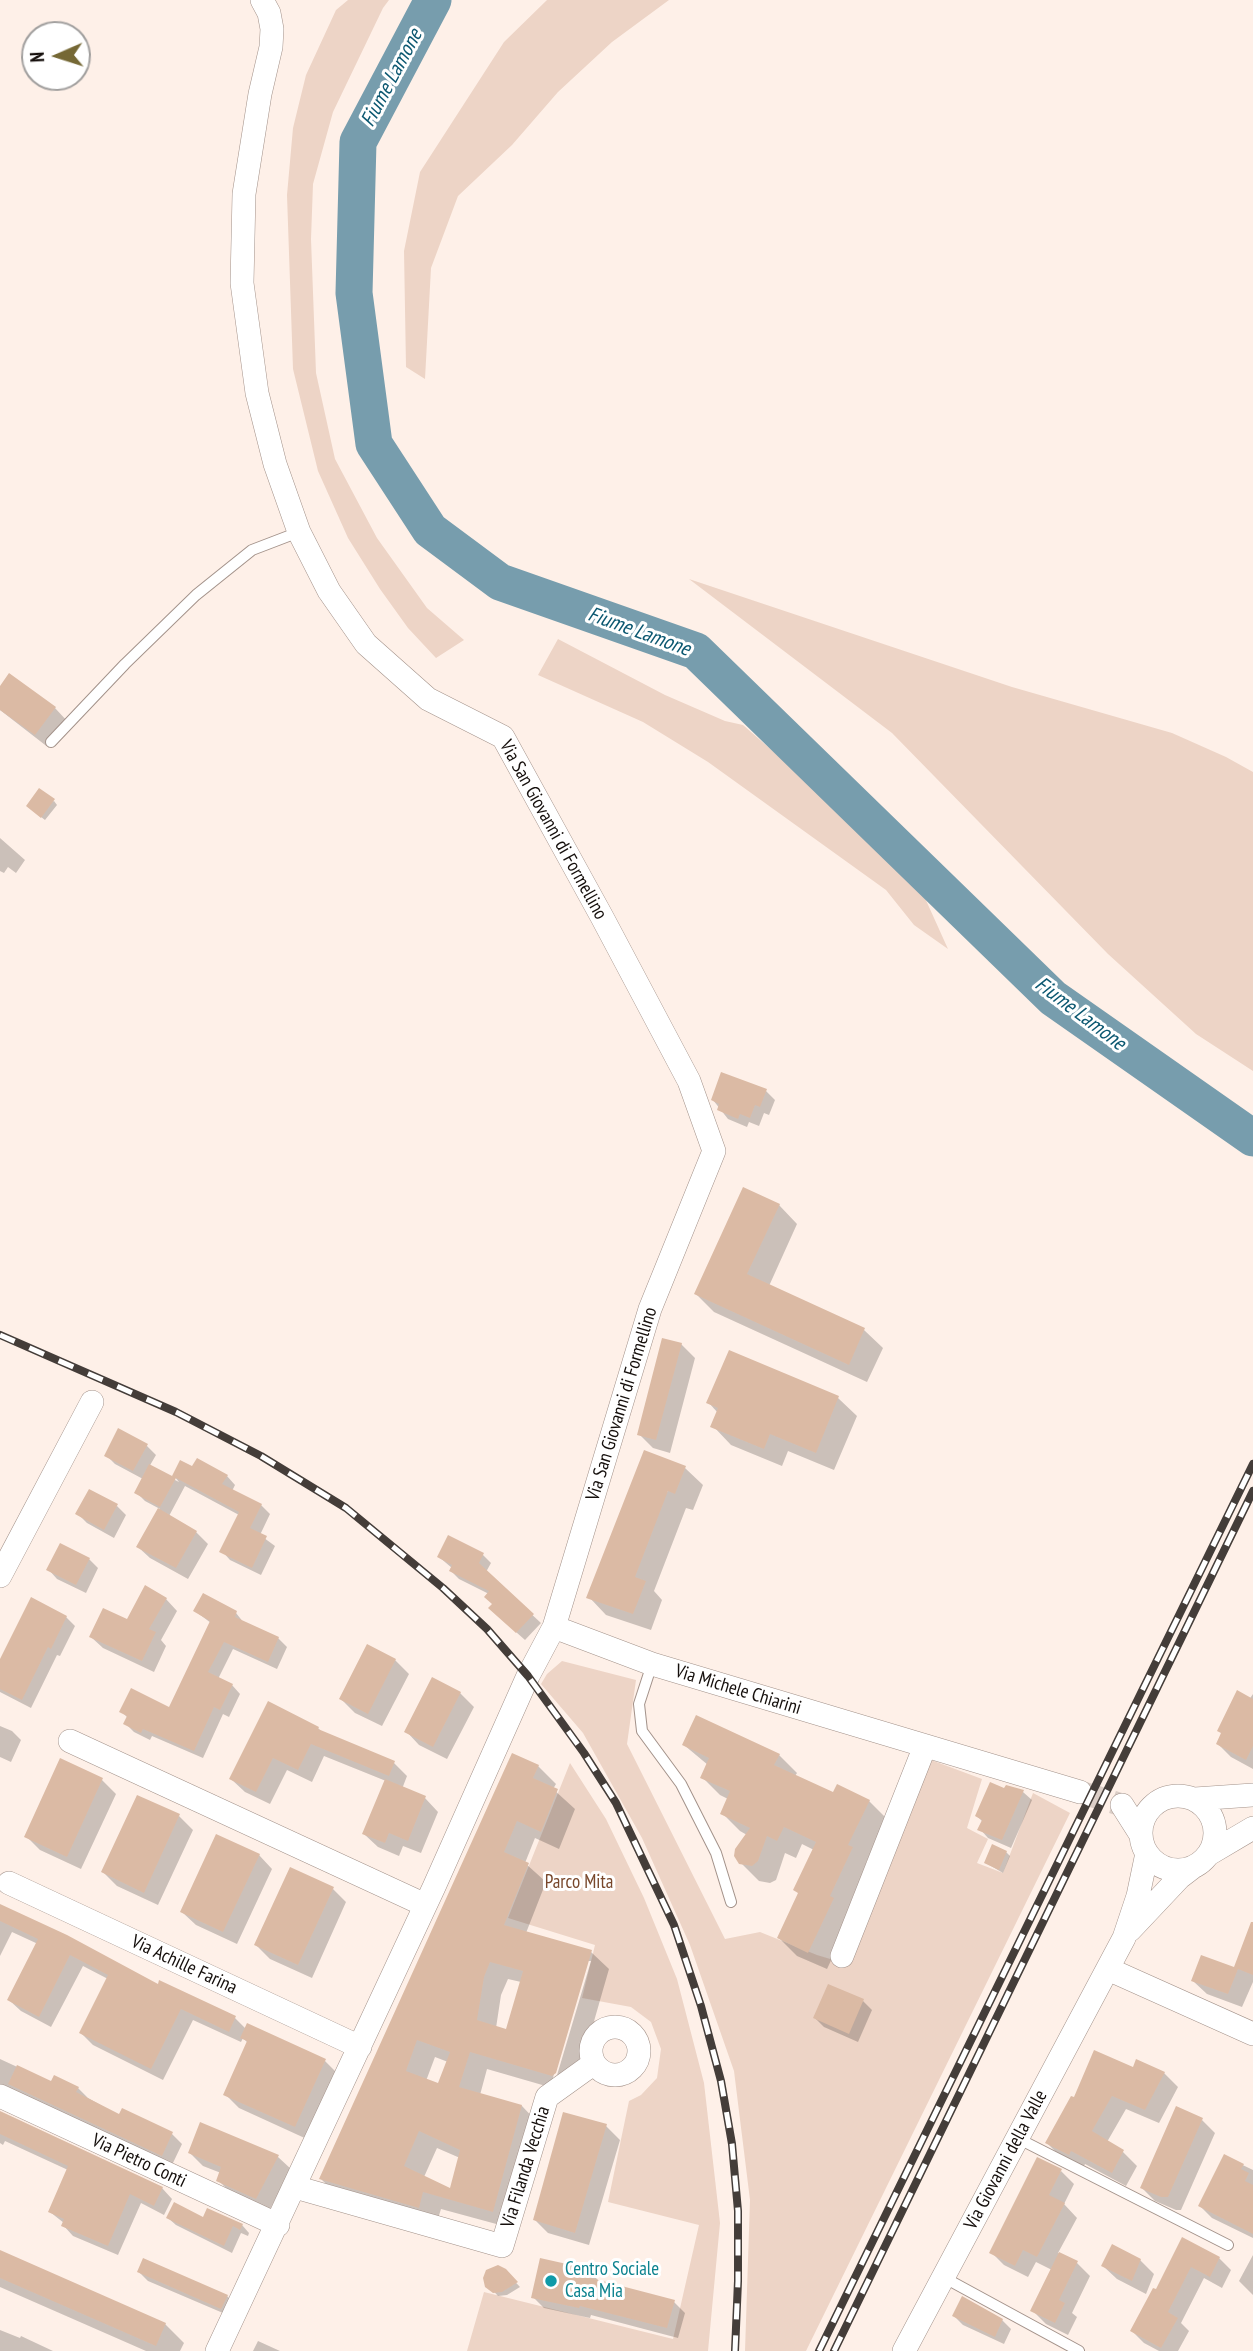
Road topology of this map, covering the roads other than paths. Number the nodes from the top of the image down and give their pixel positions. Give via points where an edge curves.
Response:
1 (262, 0) edge
2 (299, 533) junction
3 (51, 742) dead end
4 (92, 1402) dead end
5 (0, 1576) edge
6 (554, 1627) junction
7 (652, 1664) junction
8 (70, 1741) dead end
9 (925, 1745) junction
10 (1080, 1792) tunnel mouth
11 (1253, 1795) edge
12 (1195, 1799) junction
13 (1152, 1807) junction
14 (1253, 1828) edge
15 (1144, 1844) junction
16 (1200, 1861) junction
17 (9, 1883) dead end
18 (731, 1902) dead end
19 (425, 1905) junction
20 (1124, 1938) junction
21 (842, 1956) dead end
22 (1108, 1969) junction
23 (1253, 2034) edge
24 (360, 2047) junction
25 (593, 2064) dead end
26 (0, 2096) edge
27 (1017, 2138) junction
28 (295, 2187) junction
29 (278, 2225) junction
30 (1228, 2245) dead end
31 (943, 2277) junction
32 (217, 2351) edge
33 (904, 2351) edge
34 (1079, 2351) edge

1 - 2 street, Via San Giovanni di Formellino via 269,13 271,38 244,194 242,283 257,393
2 - 3 lane via 252,550 196,595
2 - 6 street, Via San Giovanni di Formellino via 329,591 366,644 428,699 503,737 689,1082 715,1152 650,1310
4 - 5 street
6 - 7 street, Via Michele Chiarini
6 - 19 street
7 - 9 street, Via Michele Chiarini
7 - 18 lane via 639,1704 642,1731 681,1784 716,1853
8 - 19 street
9 - 10 street, Via Michele Chiarini
9 - 21 street
11 - 12 street
12 - 13 street via 1172,1796
12 - 16 street via 1205,1806 1216,1829 1215,1842
13 - 15 street via 1145,1815
13 - 15 street via 1122,1805
14 - 16 street
15 - 16 street via 1155,1862 1166,1868 1179,1870
15 - 20 street, Via Giovanni della Valle via 1138,1896
16 - 20 street, Via Giovanni della Valle
17 - 24 street, Via Achille Farina
19 - 24 street
20 - 22 street, Via Giovanni della Valle
22 - 23 street
22 - 27 street, Via Giovanni della Valle
24 - 28 street
25 - 28 street, Via Filanda Vecchia via 547,2097 502,2246
26 - 29 street, Via Pietro Conti
27 - 30 lane
27 - 31 street, Via Giovanni della Valle
28 - 29 street
29 - 32 street
31 - 33 street, Via Giovanni della Valle
31 - 34 lane

